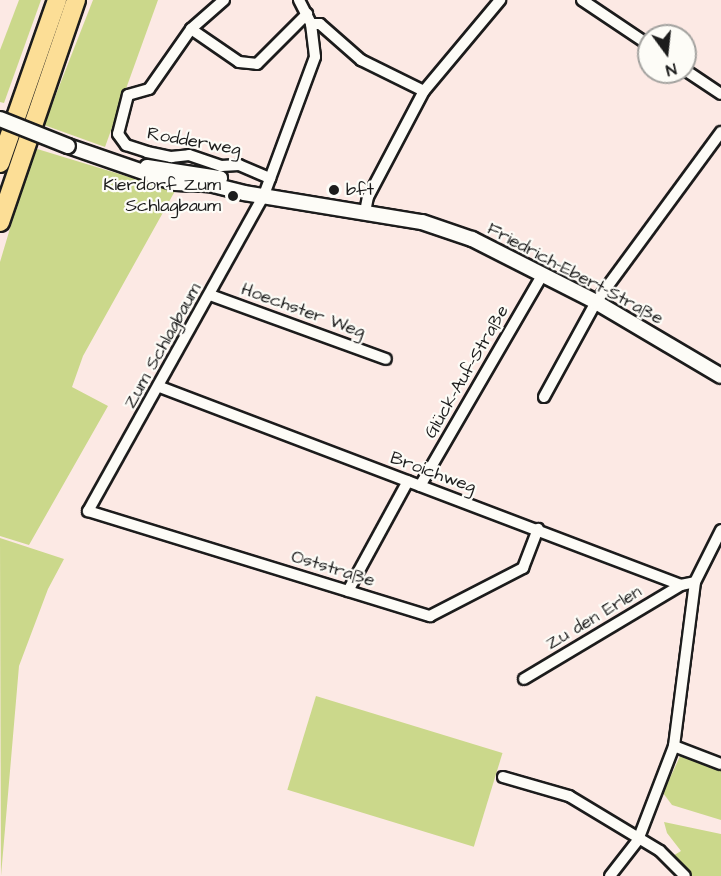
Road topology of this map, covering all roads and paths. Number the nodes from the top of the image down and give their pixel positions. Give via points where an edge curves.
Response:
1 (57, 0) edge
2 (76, 0) edge
3 (224, 0) edge
4 (299, 0) edge
5 (500, 0) edge
6 (582, 0) edge
7 (309, 19) junction
8 (191, 29) junction
9 (637, 37) edge
10 (697, 78) edge
11 (424, 91) junction
12 (721, 94) edge
13 (0, 119) edge
14 (721, 132) edge
15 (0, 163) edge
16 (270, 178) junction
17 (264, 195) junction
18 (365, 212) junction
19 (0, 222) edge
20 (543, 274) junction
21 (210, 295) junction
22 (596, 302) junction
23 (386, 359) dead end
24 (721, 376) edge
25 (160, 387) junction
26 (544, 397) dead end
27 (408, 481) junction
28 (420, 486) junction
29 (87, 511) joint
30 (538, 529) junction
31 (721, 530) edge
32 (695, 582) junction
33 (681, 585) junction
34 (348, 591) junction
35 (524, 679) dead end
36 (674, 746) junction
37 (721, 764) edge
38 (503, 777) dead end
39 (638, 840) junction
40 (610, 876) edge
41 (685, 876) edge

1 - 15 highway
2 - 19 highway
3 - 8 street
4 - 7 street
5 - 11 street
6 - 9 street
7 - 8 street via 257,64 239,62
7 - 11 street via 361,60
7 - 16 street via 315,57
8 - 16 street, Rodderweg via 149,89 128,95 118,127 126,145 171,157 189,155 221,166 239,165
10 - 12 street
11 - 18 street via 368,197
13 - 17 main road, Friedrich-Ebert-Straße, bridge via 116,162 226,180
14 - 22 street
16 - 17 street
17 - 18 main road, Friedrich-Ebert-Straße
17 - 21 street, Zum Schlagbaum
18 - 20 main road, Friedrich-Ebert-Straße via 422,222 472,239
20 - 22 main road, Friedrich-Ebert-Straße
20 - 28 street, Glück-Auf-Straße
21 - 23 street, Hoechster Weg
21 - 25 street, Zum Schlagbaum
22 - 24 main road, Friedrich-Ebert-Straße
22 - 26 street
25 - 27 street, Broichweg
25 - 29 street, Zum Schlagbaum
27 - 28 street, Broichweg
27 - 34 street
28 - 30 street, Broichweg
29 - 34 street, Oststraße
30 - 33 street, Broichweg
30 - 34 street, Oststraße via 523,567 430,616
31 - 32 street
32 - 33 street
32 - 36 street
33 - 35 street, Zu den Erlen
36 - 37 street
36 - 39 street
38 - 39 street via 569,796
39 - 40 street
39 - 41 street via 660,851

